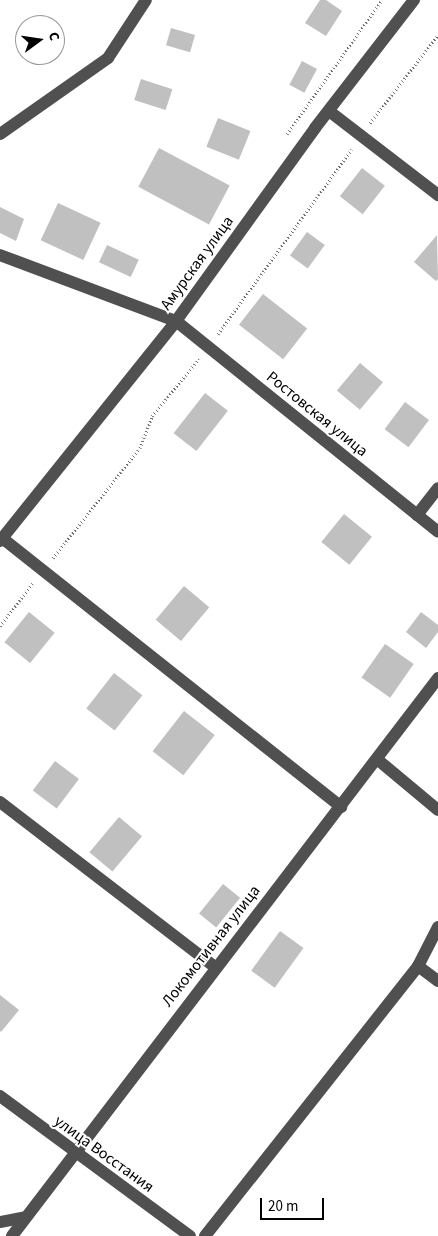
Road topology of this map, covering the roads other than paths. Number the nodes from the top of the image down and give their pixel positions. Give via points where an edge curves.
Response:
1 (146, 0) edge
2 (414, 0) edge
3 (329, 111) junction
4 (0, 134) edge
5 (438, 195) edge
6 (0, 255) edge
7 (176, 321) junction
8 (438, 488) edge
9 (417, 515) junction
10 (438, 532) edge
11 (1, 539) edge
12 (438, 678) edge
13 (378, 760) junction
14 (0, 802) edge
15 (340, 807) junction
16 (438, 810) edge
17 (438, 928) edge
18 (418, 966) junction
19 (215, 967) junction
20 (438, 981) edge
21 (0, 1096) edge
22 (74, 1152) junction
23 (26, 1217) junction
24 (0, 1222) edge
25 (12, 1236) edge
26 (190, 1236) edge
27 (205, 1236) edge

1 - 4 street via 108,58
2 - 3 street, Амурская улица
3 - 5 street
3 - 7 street, Амурская улица
6 - 7 street, Ростовская улица
7 - 9 street, Ростовская улица
7 - 11 street, Амурская улица
8 - 9 street
9 - 10 street, Ростовская улица
11 - 15 street
12 - 13 street, Локомотивная улица
13 - 15 street, Локомотивная улица
13 - 16 street
14 - 19 street
15 - 19 street, Локомотивная улица
17 - 18 street
18 - 20 street
18 - 27 street
19 - 22 street, Локомотивная улица
21 - 22 street, улица Восстания
22 - 23 street, Локомотивная улица
22 - 26 street, улица Восстания
23 - 24 street
23 - 25 street, Локомотивная улица

